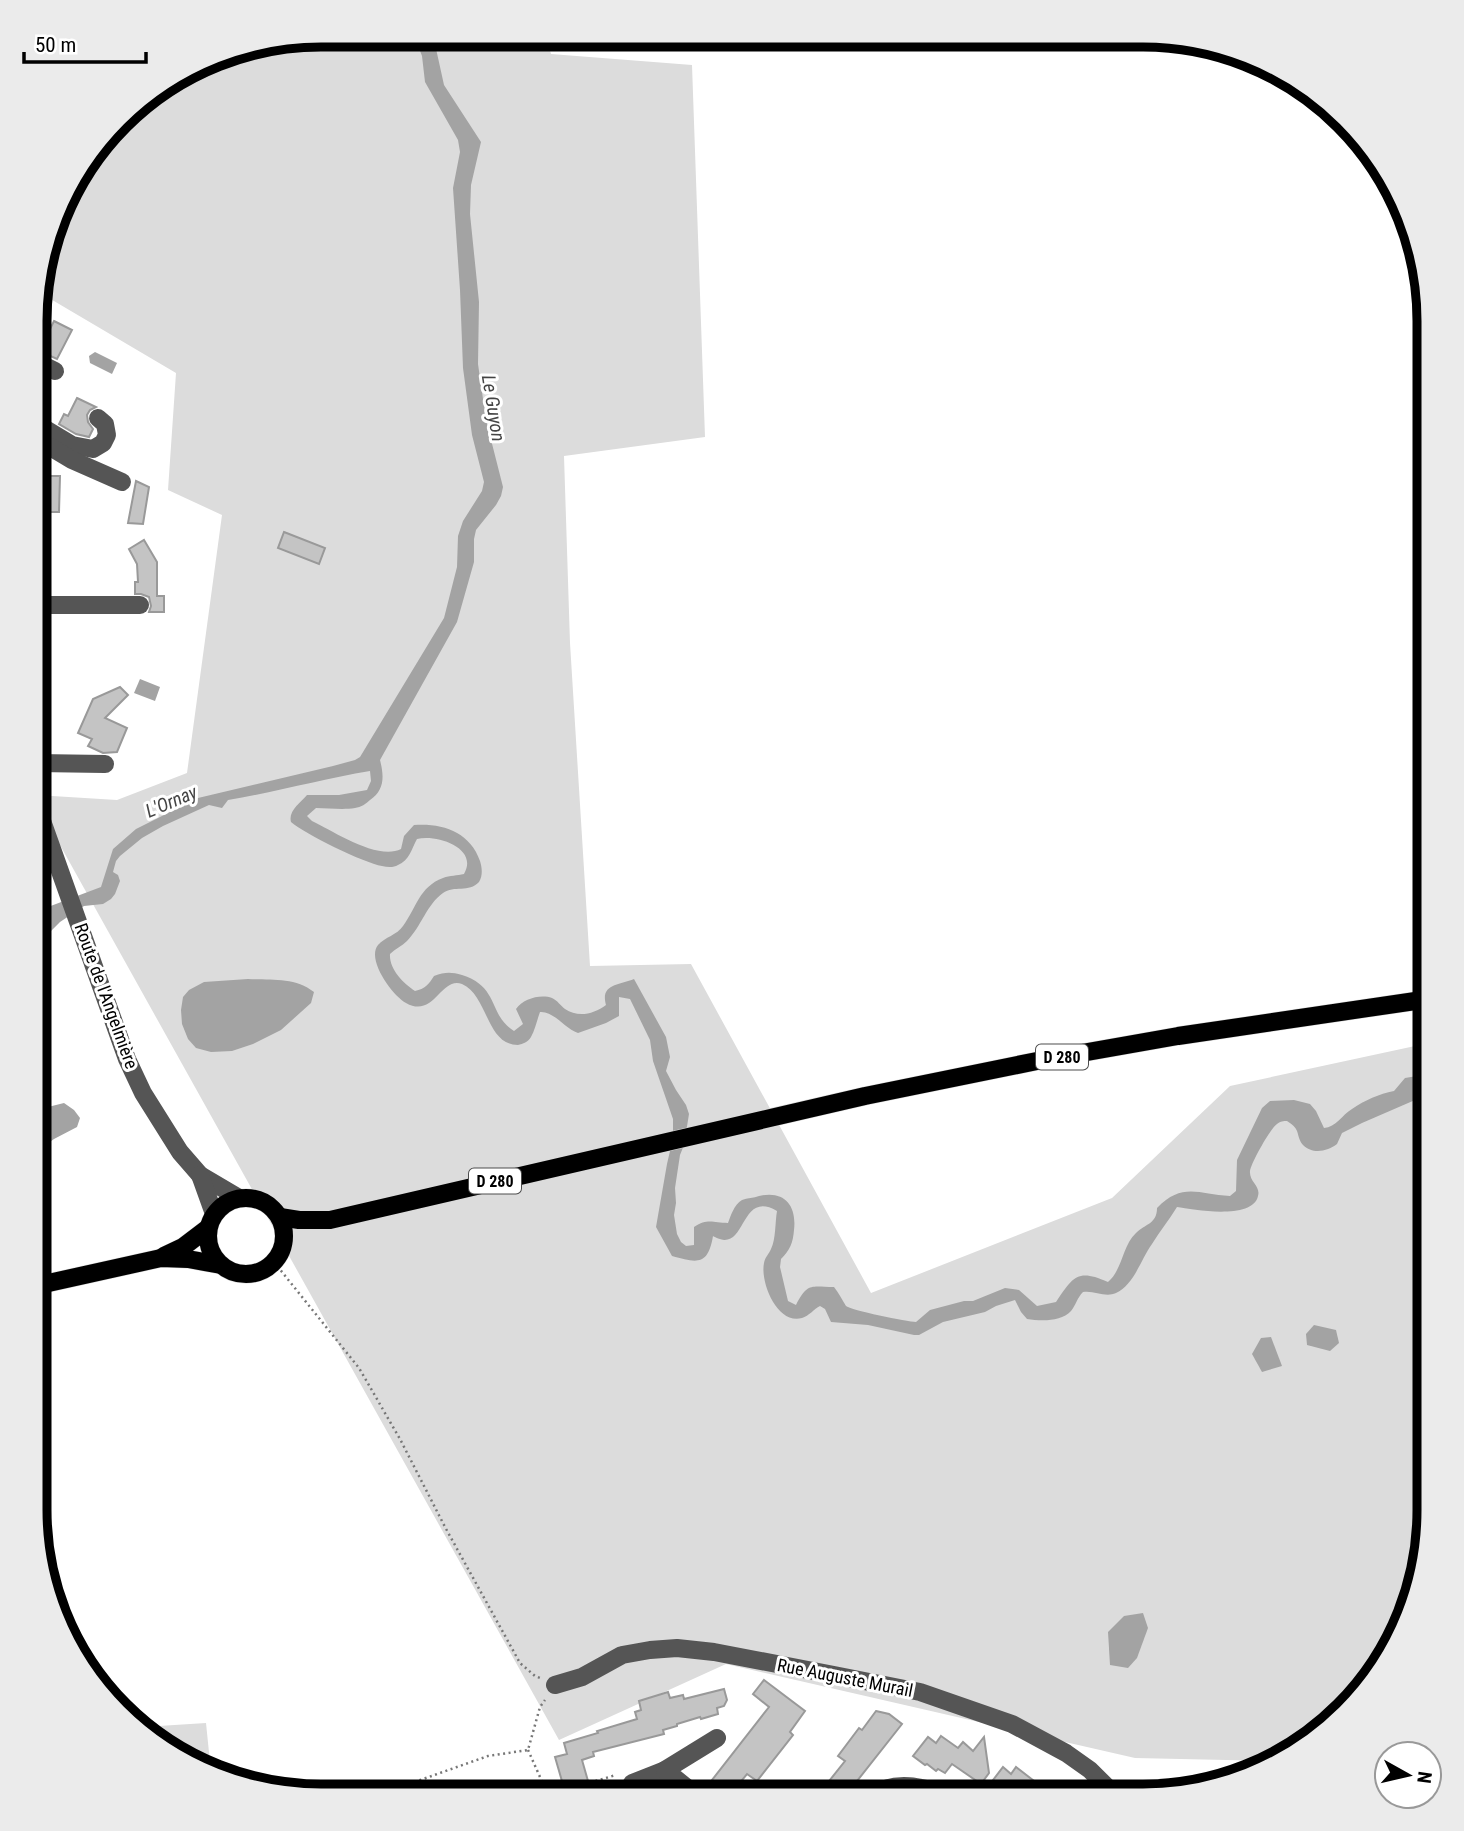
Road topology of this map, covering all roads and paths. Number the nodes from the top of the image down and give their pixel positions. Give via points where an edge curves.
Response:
1 (47, 368) edge
2 (55, 372) dead end
3 (98, 418) dead end
4 (47, 430) edge
5 (47, 445) edge
6 (122, 482) dead end
7 (47, 604) edge
8 (140, 605) dead end
9 (47, 763) edge
10 (106, 764) dead end
11 (47, 834) edge
12 (1417, 1001) edge
13 (200, 1175) junction
14 (239, 1198) junction
15 (280, 1217) junction
16 (330, 1220) junction
17 (211, 1221) junction
18 (278, 1255) junction
19 (161, 1258) junction
20 (221, 1265) junction
21 (47, 1284) edge
22 (555, 1685) junction
23 (717, 1738) dead end
24 (528, 1750) junction
25 (665, 1770) junction
26 (632, 1783) joint
27 (409, 1784) edge
28 (543, 1784) edge
29 (585, 1784) edge
30 (682, 1784) edge
31 (1104, 1784) edge

1 - 2 street
3 - 4 street via 107,435 93,449 72,445
5 - 6 street
7 - 8 street
9 - 10 street
11 - 13 street, Route de l'Angelmière via 127,1059 180,1152
12 - 16 main road, D 280 via 1042,1060 865,1096
13 - 14 street, Route de l'Angelmière
13 - 17 street, Route de l'Angelmière
14 - 15 main road via 262,1201
14 - 17 main road via 225,1203
15 - 16 main road, D 280
15 - 18 main road via 285,1237
16 - 18 main road, D 280
17 - 19 main road via 183,1247
17 - 20 main road via 207,1238
18 - 20 main road via 254,1273 242,1274
18 - 22 path via 359,1368 520,1663
19 - 20 main road
19 - 21 main road
22 - 24 path via 540,1707
22 - 31 street, Rue Auguste Murail via 622,1655 677,1648 714,1652 920,1692 1012,1724 1066,1754
23 - 25 street
24 - 27 path via 488,1756
24 - 28 path
25 - 26 street
25 - 30 street
26 - 29 path via 619,1774

